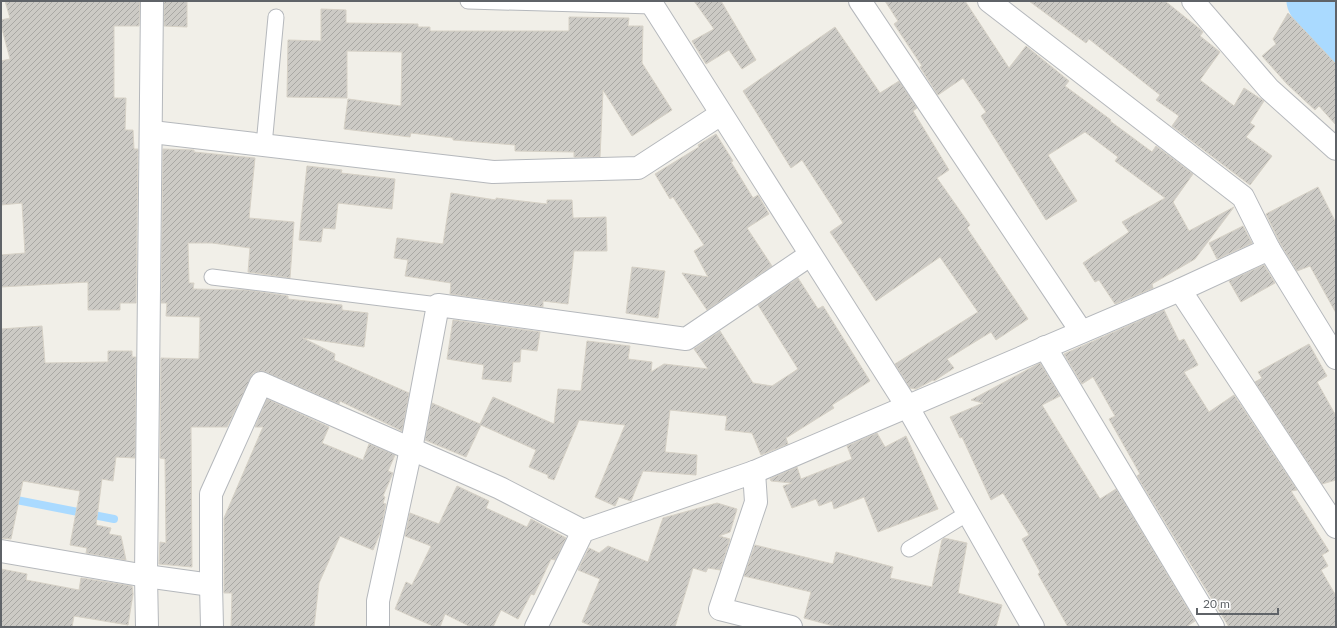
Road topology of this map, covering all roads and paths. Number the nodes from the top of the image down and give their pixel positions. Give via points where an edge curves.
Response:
1 (152, 1) edge
2 (468, 1) edge
3 (860, 1) edge
4 (989, 1) edge
5 (1193, 1) edge
6 (651, 4) edge
7 (276, 17) dead end
8 (721, 114) junction
9 (152, 132) junction
10 (264, 145) junction
11 (1336, 149) edge
12 (1268, 249) junction
13 (810, 256) junction
14 (212, 277) dead end
15 (1180, 290) junction
16 (438, 305) junction
17 (1081, 331) junction
18 (1045, 347) junction
19 (1336, 358) edge
20 (908, 406) junction
21 (411, 449) junction
22 (754, 472) junction
23 (968, 513) junction
24 (1336, 527) edge
25 (582, 530) junction
26 (909, 549) dead end
27 (1, 551) edge
28 (146, 576) junction
29 (211, 585) junction
30 (147, 627) edge
31 (212, 627) edge
32 (378, 627) edge
33 (536, 627) edge
34 (791, 627) edge
35 (1033, 627) edge
36 (1213, 627) edge

1 - 9 street
2 - 6 lane
3 - 17 street
4 - 12 street via 1243,197
5 - 11 street via 1269,89
6 - 8 street
7 - 10 lane
8 - 10 street via 638,168 493,172
8 - 13 street
9 - 10 street
9 - 28 street
12 - 15 street
12 - 19 street
13 - 16 street via 686,339
13 - 20 street
14 - 16 lane
15 - 17 street
15 - 24 street
16 - 21 street
17 - 18 street
18 - 20 street
18 - 36 street
20 - 22 street
20 - 23 street
21 - 25 street via 500,488
21 - 29 street via 261,383 211,494
21 - 32 street via 378,601
22 - 25 street
22 - 34 street via 756,502 720,609
23 - 26 lane
23 - 35 street
25 - 33 street
27 - 28 street
28 - 29 street
28 - 30 street
29 - 31 street

